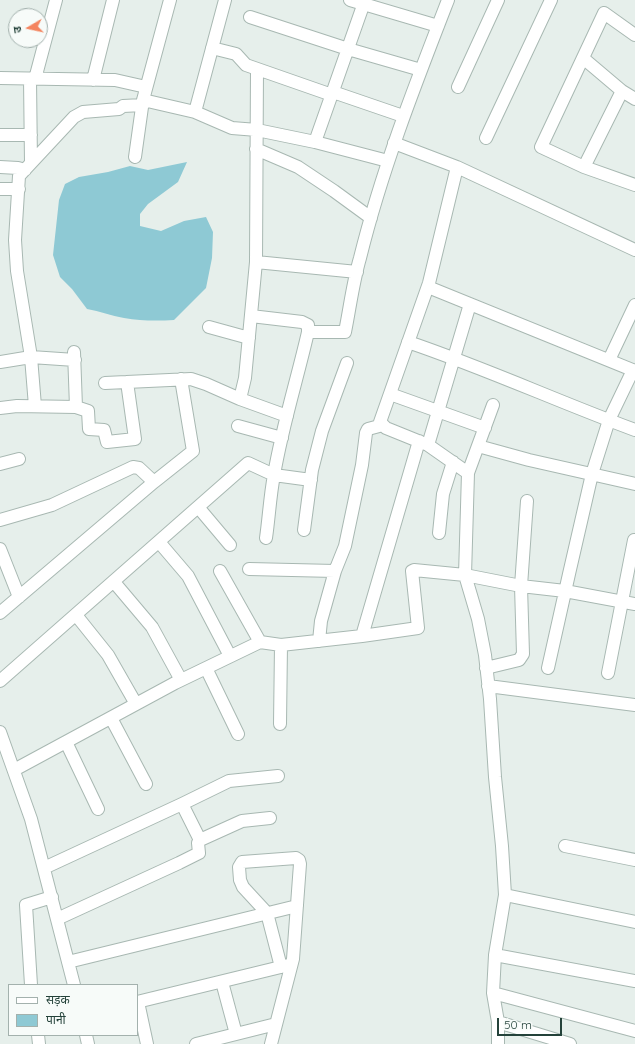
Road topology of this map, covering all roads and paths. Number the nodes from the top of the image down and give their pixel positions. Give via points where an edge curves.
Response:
1 (56, 0) edge
2 (113, 0) edge
3 (170, 0) edge
4 (225, 0) edge
5 (350, 0) edge
6 (448, 0) edge
7 (498, 0) edge
8 (551, 0) edge
9 (364, 2) edge
10 (250, 17) dead end
11 (438, 26) junction
12 (635, 35) edge
13 (212, 48) junction
14 (348, 50) junction
15 (583, 58) junction
16 (257, 69) junction
17 (421, 70) junction
18 (0, 78) edge
19 (32, 79) junction
20 (93, 80) junction
21 (458, 87) dead end
22 (146, 88) junction
23 (622, 91) junction
24 (332, 94) junction
25 (635, 99) edge
26 (143, 103) junction
27 (195, 112) junction
28 (403, 116) junction
29 (256, 130) junction
30 (0, 135) edge
31 (31, 135) junction
32 (486, 138) dead end
33 (314, 142) junction
34 (394, 143) junction
35 (256, 149) junction
36 (135, 157) dead end
37 (388, 161) junction
38 (28, 166) junction
39 (0, 167) edge
40 (457, 167) junction
41 (584, 167) junction
42 (635, 185) edge
43 (19, 188) junction
44 (0, 189) edge
45 (371, 218) junction
46 (635, 250) edge
47 (256, 262) junction
48 (357, 272) junction
49 (428, 287) junction
50 (470, 304) junction
51 (635, 304) edge
52 (251, 316) junction
53 (209, 327) dead end
54 (308, 332) junction
55 (249, 338) junction
56 (408, 342) junction
57 (32, 357) junction
58 (455, 358) junction
59 (609, 360) junction
60 (0, 362) edge
61 (347, 363) dead end
62 (634, 370) edge
63 (181, 379) junction
64 (127, 382) junction
65 (105, 383) dead end
66 (390, 394) junction
67 (240, 399) junction
68 (493, 405) dead end
69 (35, 406) junction
70 (76, 407) junction
71 (0, 408) edge
72 (438, 412) junction
73 (287, 416) junction
74 (609, 420) junction
75 (383, 425) junction
76 (238, 426) dead end
77 (485, 428) junction
78 (635, 430) edge
79 (282, 438) junction
80 (424, 443) junction
81 (478, 446) junction
82 (19, 459) dead end
83 (453, 462) junction
84 (0, 464) edge
85 (468, 473) junction
86 (592, 474) junction
87 (274, 475) junction
88 (311, 480) junction
89 (154, 482) junction
90 (635, 484) edge
91 (527, 501) dead end
92 (198, 507) junction
93 (0, 520) edge
94 (304, 530) dead end
95 (439, 533) dead end
96 (266, 538) dead end
97 (634, 540) dead end
98 (159, 542) junction
99 (230, 546) dead end
100 (0, 549) edge
101 (249, 569) dead end
102 (335, 570) junction
103 (220, 571) dead end
104 (465, 575) junction
105 (114, 582) junction
106 (521, 586) junction
107 (565, 590) junction
108 (19, 597) junction
109 (621, 602) junction
110 (635, 604) edge
111 (0, 613) edge
112 (76, 615) junction
113 (362, 636) junction
114 (319, 641) junction
115 (260, 642) junction
116 (281, 645) junction
117 (230, 656) junction
118 (206, 668) junction
119 (486, 668) junction
120 (548, 668) dead end
121 (608, 673) dead end
122 (181, 680) junction
123 (0, 682) edge
124 (488, 686) junction
125 (136, 704) junction
126 (635, 705) edge
127 (111, 718) junction
128 (280, 724) dead end
129 (0, 732) edge
130 (238, 734) dead end
131 (66, 742) junction
132 (4, 753) edge
133 (14, 770) junction
134 (278, 776) dead end
135 (146, 784) dead end
136 (182, 804) junction
137 (98, 809) dead end
138 (270, 818) dead end
139 (200, 840) junction
140 (565, 846) dead end
141 (635, 860) edge
142 (44, 868) junction
143 (505, 895) junction
144 (52, 897) junction
145 (297, 906) junction
146 (266, 913) junction
147 (57, 919) junction
148 (635, 922) edge
149 (495, 956) junction
150 (68, 962) junction
151 (286, 966) junction
152 (635, 981) edge
153 (222, 982) junction
154 (31, 984) edge
155 (74, 984) edge
156 (493, 993) junction
157 (138, 1002) edge
158 (138, 1006) edge
159 (498, 1022) junction
160 (276, 1024) junction
161 (635, 1031) edge
162 (236, 1034) junction
163 (147, 1044) edge
164 (196, 1044) edge
165 (271, 1044) edge
166 (498, 1044) edge
167 (570, 1044) edge

1 - 19 street
2 - 20 street
3 - 22 street
4 - 13 street
5 - 9 street
6 - 11 street
7 - 21 street
8 - 32 street
9 - 11 street
9 - 14 street
10 - 14 street
11 - 17 street
12 - 15 street via 604,13
13 - 16 street via 236,54 246,65
13 - 27 street
14 - 17 street
14 - 24 street
15 - 23 street
15 - 41 street via 541,147
16 - 24 street
16 - 29 street
17 - 28 street
18 - 19 street
19 - 20 street
19 - 31 street
20 - 22 street via 115,80
22 - 26 street
23 - 25 street
23 - 41 street
24 - 28 street
24 - 33 street
26 - 27 street
26 - 36 street
26 - 38 street via 78,114
27 - 29 street via 232,128
28 - 34 street
29 - 33 street
29 - 35 street
30 - 31 street
31 - 38 street
33 - 37 street
34 - 37 street
34 - 40 street
35 - 45 street via 308,173
35 - 47 street
37 - 45 street
38 - 39 street
38 - 43 street via 19,176
40 - 46 street
40 - 49 street
41 - 42 street
43 - 44 street
43 - 57 street via 15,240 17,271
45 - 48 street
47 - 48 street
47 - 52 street
48 - 54 street via 345,332
49 - 50 street
49 - 56 street
50 - 58 street
50 - 59 street
51 - 59 street
52 - 54 street via 302,322 308,326
52 - 55 street
53 - 55 street
54 - 73 street
55 - 67 street
56 - 58 street
56 - 66 street
57 - 60 street
57 - 69 street
57 - 70 street via 75,356
58 - 72 street
58 - 74 street
59 - 62 street
61 - 88 street via 322,430
62 - 74 street
63 - 64 street
63 - 67 street via 206,384
63 - 89 street via 193,451
64 - 65 street
64 - 70 street via 135,439 107,442 104,430 89,429 88,411
66 - 72 street
66 - 75 street via 380,422
67 - 73 street
68 - 77 street
69 - 70 street
69 - 71 street
72 - 77 street
72 - 80 street
73 - 79 street
74 - 78 street
74 - 86 street
75 - 80 street
75 - 102 street via 368,429 366,433 345,546
76 - 79 street
77 - 81 street
79 - 87 street
80 - 83 street
80 - 113 street
81 - 85 street
81 - 86 street
82 - 84 street
83 - 85 street
83 - 95 street via 443,494
85 - 104 street
86 - 90 street
86 - 107 street
87 - 88 street
87 - 92 street via 248,463
87 - 96 street
88 - 94 street
89 - 93 street via 139,468 134,467 52,505
89 - 108 street
91 - 106 street
92 - 98 street
92 - 99 street
97 - 109 street
98 - 105 street
98 - 117 street via 191,581
100 - 108 street
101 - 102 street
102 - 114 street via 321,621
103 - 115 street
104 - 106 street
104 - 113 street via 412,571 418,628
104 - 119 street via 478,619
105 - 112 street
105 - 122 street via 152,627
106 - 107 street
106 - 119 street via 521,658
107 - 109 street
107 - 120 street
108 - 111 street
109 - 110 street
109 - 121 street
112 - 123 street
112 - 125 street via 108,655
113 - 114 street
114 - 116 street
115 - 116 street
115 - 117 street
116 - 128 street
117 - 118 street
118 - 122 street
118 - 130 street
119 - 124 street
122 - 125 street
124 - 126 street
124 - 143 street
125 - 127 street
127 - 131 street
127 - 135 street
129 - 132 street
131 - 133 street
131 - 137 street
132 - 133 street
133 - 142 street via 32,819
134 - 136 street via 229,781
136 - 139 street
136 - 142 street
138 - 139 street via 242,821
139 - 147 street via 199,853
140 - 141 street
142 - 144 street
143 - 148 street
143 - 149 street
144 - 147 street
144 - 154 street via 26,904
145 - 146 street
145 - 146 street via 300,864 298,859 242,862 239,867 242,884
145 - 151 street via 295,940
146 - 150 street
146 - 151 street
147 - 150 street
149 - 152 street
149 - 156 street
150 - 155 street
151 - 153 street
151 - 160 street
153 - 157 street
153 - 162 street
156 - 159 street
156 - 161 street
158 - 163 street
159 - 166 street
159 - 167 street
160 - 162 street
160 - 165 street
162 - 164 street

